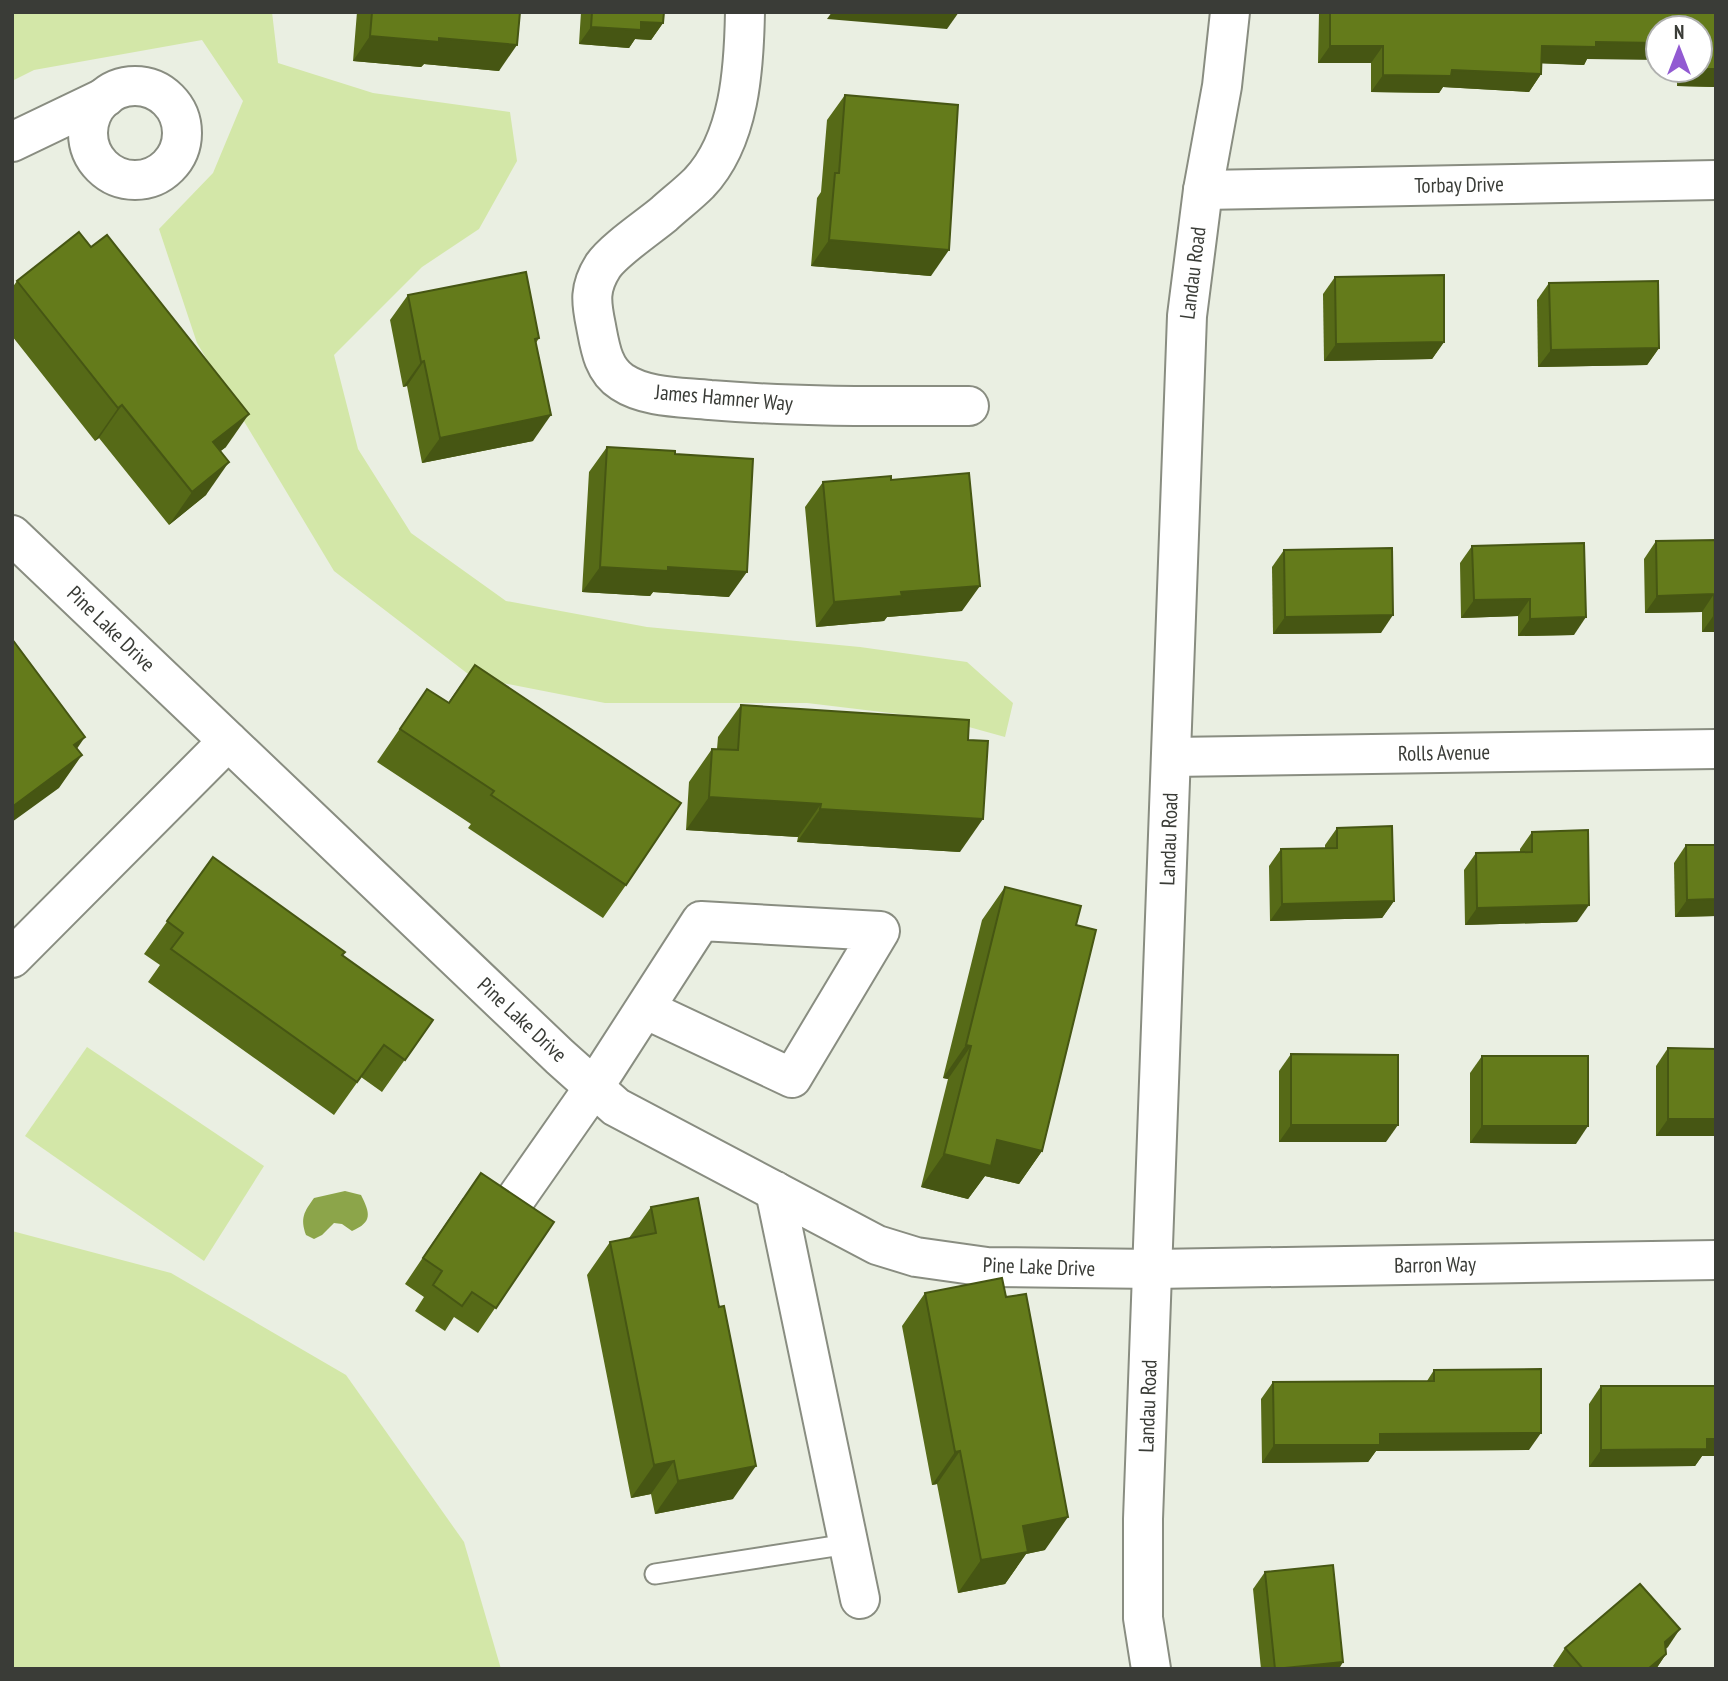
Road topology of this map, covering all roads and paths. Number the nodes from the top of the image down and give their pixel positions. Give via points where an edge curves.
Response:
1 (745, 12) edge
2 (1230, 12) edge
3 (106, 97) dead end
4 (12, 142) edge
5 (1716, 180) edge
6 (1203, 190) junction
7 (970, 406) dead end
8 (12, 535) edge
9 (228, 741) junction
10 (1716, 749) edge
11 (1172, 757) junction
12 (12, 958) edge
13 (645, 1009) junction
14 (594, 1087) junction
15 (775, 1191) junction
16 (517, 1197) edge
17 (1716, 1260) edge
18 (1154, 1269) junction
19 (848, 1544) junction
20 (655, 1574) dead end
21 (860, 1599) dead end
22 (1151, 1669) edge

1 - 7 street, James Hamner Way via 744,54 733,121 720,151 701,181 605,263 592,285 601,352 610,371 643,391 690,398 807,405
2 - 6 street, Landau Road via 1223,86
3 - 4 street
5 - 6 street, Torbay Drive
6 - 11 street, Landau Road via 1187,316
8 - 9 street, Pine Lake Drive
9 - 12 street
9 - 14 street, Pine Lake Drive
10 - 11 street, Rolls Avenue
11 - 18 street, Landau Road
13 - 13 street via 701,921 880,931 792,1078
13 - 14 street
14 - 15 street, Pine Lake Drive via 616,1107
14 - 16 street
15 - 18 street, Pine Lake Drive via 877,1245 916,1257 987,1267
15 - 19 street
17 - 18 street, Barron Way
18 - 22 street, Landau Road via 1143,1520 1143,1618
19 - 20 lane
19 - 21 street

